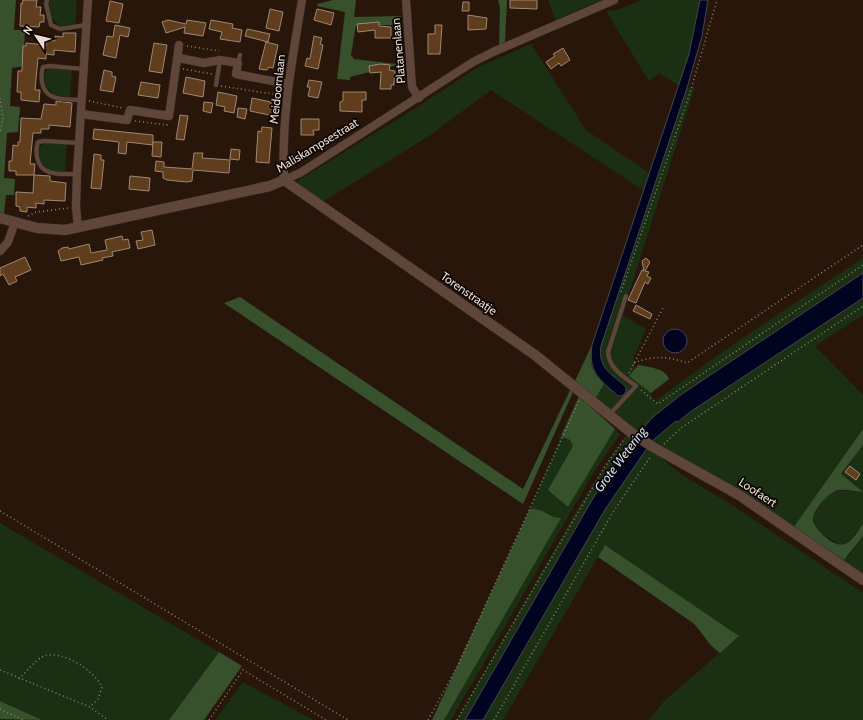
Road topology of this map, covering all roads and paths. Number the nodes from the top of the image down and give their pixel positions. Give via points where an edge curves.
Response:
1 (47, 0) edge
2 (88, 0) edge
3 (302, 0) edge
4 (406, 0) edge
5 (614, 0) edge
6 (717, 0) edge
7 (87, 25) junction
8 (179, 45) joint
9 (225, 52) dead end
10 (240, 55) dead end
11 (178, 58) junction
12 (220, 60) junction
13 (238, 64) junction
14 (84, 68) junction
15 (177, 68) junction
16 (218, 75) junction
17 (288, 84) junction
18 (216, 85) joint
19 (287, 97) junction
20 (0, 98) edge
21 (419, 98) junction
22 (82, 100) junction
23 (130, 110) junction
24 (81, 114) junction
25 (0, 132) edge
26 (79, 144) junction
27 (77, 174) junction
28 (284, 180) junction
29 (76, 207) junction
30 (0, 218) edge
31 (15, 222) junction
32 (78, 228) junction
33 (863, 245) edge
34 (0, 251) edge
35 (863, 265) edge
36 (620, 294) dead end
37 (626, 296) dead end
38 (664, 306) dead end
39 (863, 306) edge
40 (634, 363) junction
41 (626, 379) junction
42 (636, 386) junction
43 (582, 394) junction
44 (608, 415) junction
45 (632, 433) junction
46 (655, 448) junction
47 (0, 511) edge
48 (863, 580) edge
49 (0, 670) edge
50 (19, 679) junction
51 (90, 707) junction
52 (0, 709) edge
53 (23, 720) edge
54 (108, 720) edge
55 (209, 720) edge
56 (326, 720) edge
57 (348, 720) edge
58 (428, 720) edge
59 (457, 720) edge
60 (494, 720) edge

1 - 7 lane via 51,25 60,28
2 - 7 street
3 - 17 street, Meidoornlaan
4 - 21 street, Platanenlaan via 412,87
5 - 21 street, Maliskampsestraat via 493,52
6 - 36 path via 689,96
7 - 14 street
8 - 9 path
8 - 11 street
10 - 13 lane
11 - 12 street via 204,62
11 - 15 street
12 - 13 street
12 - 16 lane
13 - 17 street via 236,74
14 - 22 street
14 - 22 lane via 50,66 43,67 41,72 46,94 54,98
15 - 16 path
15 - 23 street via 169,116
16 - 18 lane
17 - 19 street, Meidoornlaan
18 - 19 path
19 - 28 street, Meidoornlaan
20 - 25 path via 3,118
21 - 28 street, Maliskampsestraat via 300,173
22 - 23 path
22 - 24 street
23 - 24 street via 127,120
24 - 26 street
26 - 27 street
26 - 27 lane via 45,140 38,142 36,147 41,169 49,173
27 - 29 street
28 - 32 street, Maliskampsestraat via 270,186
28 - 43 street, Torenstraatje via 535,355
29 - 31 path via 36,212
29 - 32 street
30 - 31 street, Maliskampsestraat
31 - 32 street, Maliskampsestraat via 51,230
31 - 34 street via 8,242
33 - 40 path via 687,363 666,356 645,358
35 - 42 path via 658,404
37 - 41 lane via 608,352 611,366
38 - 40 path
39 - 46 path
40 - 41 path
41 - 42 lane
42 - 44 lane
43 - 44 street, Torenstraatje
43 - 58 path via 457,667
44 - 45 street, Torenstraatje
45 - 46 street, Loofaert
45 - 59 path via 604,468
46 - 48 street, Loofaert via 739,495
46 - 60 path via 613,512
47 - 57 path
49 - 50 path
50 - 51 path
50 - 51 path via 42,657 56,655 75,662 92,672 102,687 98,699
51 - 54 path
52 - 53 path
55 - 56 path via 243,670

